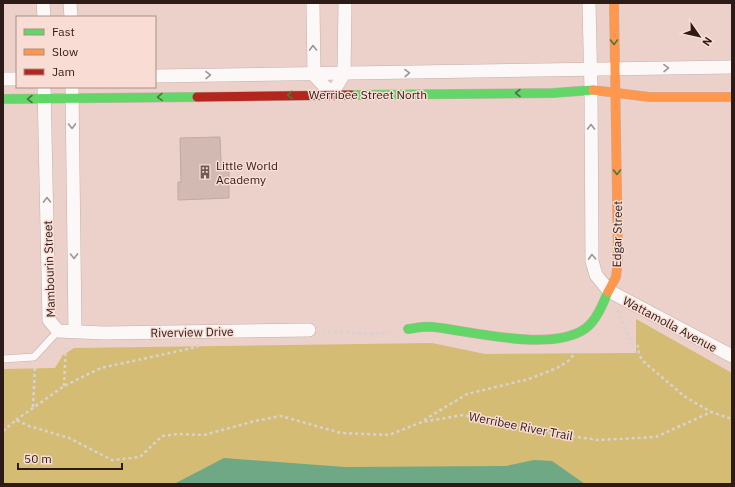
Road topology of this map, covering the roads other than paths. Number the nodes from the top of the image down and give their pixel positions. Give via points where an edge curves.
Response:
1 (43, 3) edge
2 (70, 3) edge
3 (313, 3) edge
4 (345, 3) edge
5 (589, 3) edge
6 (614, 3) edge
7 (44, 16) edge
8 (70, 16) edge
9 (732, 67) edge
10 (615, 69) junction
11 (589, 70) junction
12 (344, 74) junction
13 (314, 75) junction
14 (156, 76) edge
15 (3, 79) edge
16 (16, 79) edge
17 (591, 90) junction
18 (45, 93) edge
19 (72, 93) edge
20 (616, 93) junction
21 (332, 94) junction
22 (732, 97) edge
23 (3, 99) edge
24 (608, 291) junction
25 (408, 329) road end
26 (310, 330) road end
27 (66, 331) junction
28 (732, 356) edge
29 (3, 360) edge

1 - 7 street
2 - 8 street
13 -> 3 street
4 - 12 street
5 - 11 street, Edgar Street
6 -> 10 street, Edgar Street
10 -> 9 street, Werribee Street North
10 - 11 street, Werribee Street North
10 - 20 street, Edgar Street
12 -> 11 street, Werribee Street North
11 - 17 street, Edgar Street
12 - 13 street, Werribee Street North
12 - 21 street
14 -> 13 street, Werribee Street North
13 - 21 street
15 - 16 street
17 - 20 street, Werribee Street North
17 -> 21 street, Werribee Street North via 553,93
24 -> 17 street, Edgar Street via 596,276 592,261
18 - 19 street, Werribee Street North
18 -> 23 street, Werribee Street North
27 -> 18 street, Mambourin Street via 49,320
21 -> 19 street, Werribee Street North
19 -> 27 street, Mambourin Street
20 - 22 street, Werribee Street North via 649,97
20 -> 24 street, Edgar Street via 618,259 616,277
24 - 25 street via 594,320 587,328 561,338 499,338 431,327
24 - 28 street, Wattamolla Avenue
26 - 27 street, Riverview Drive via 104,334
27 - 29 lane via 34,357

